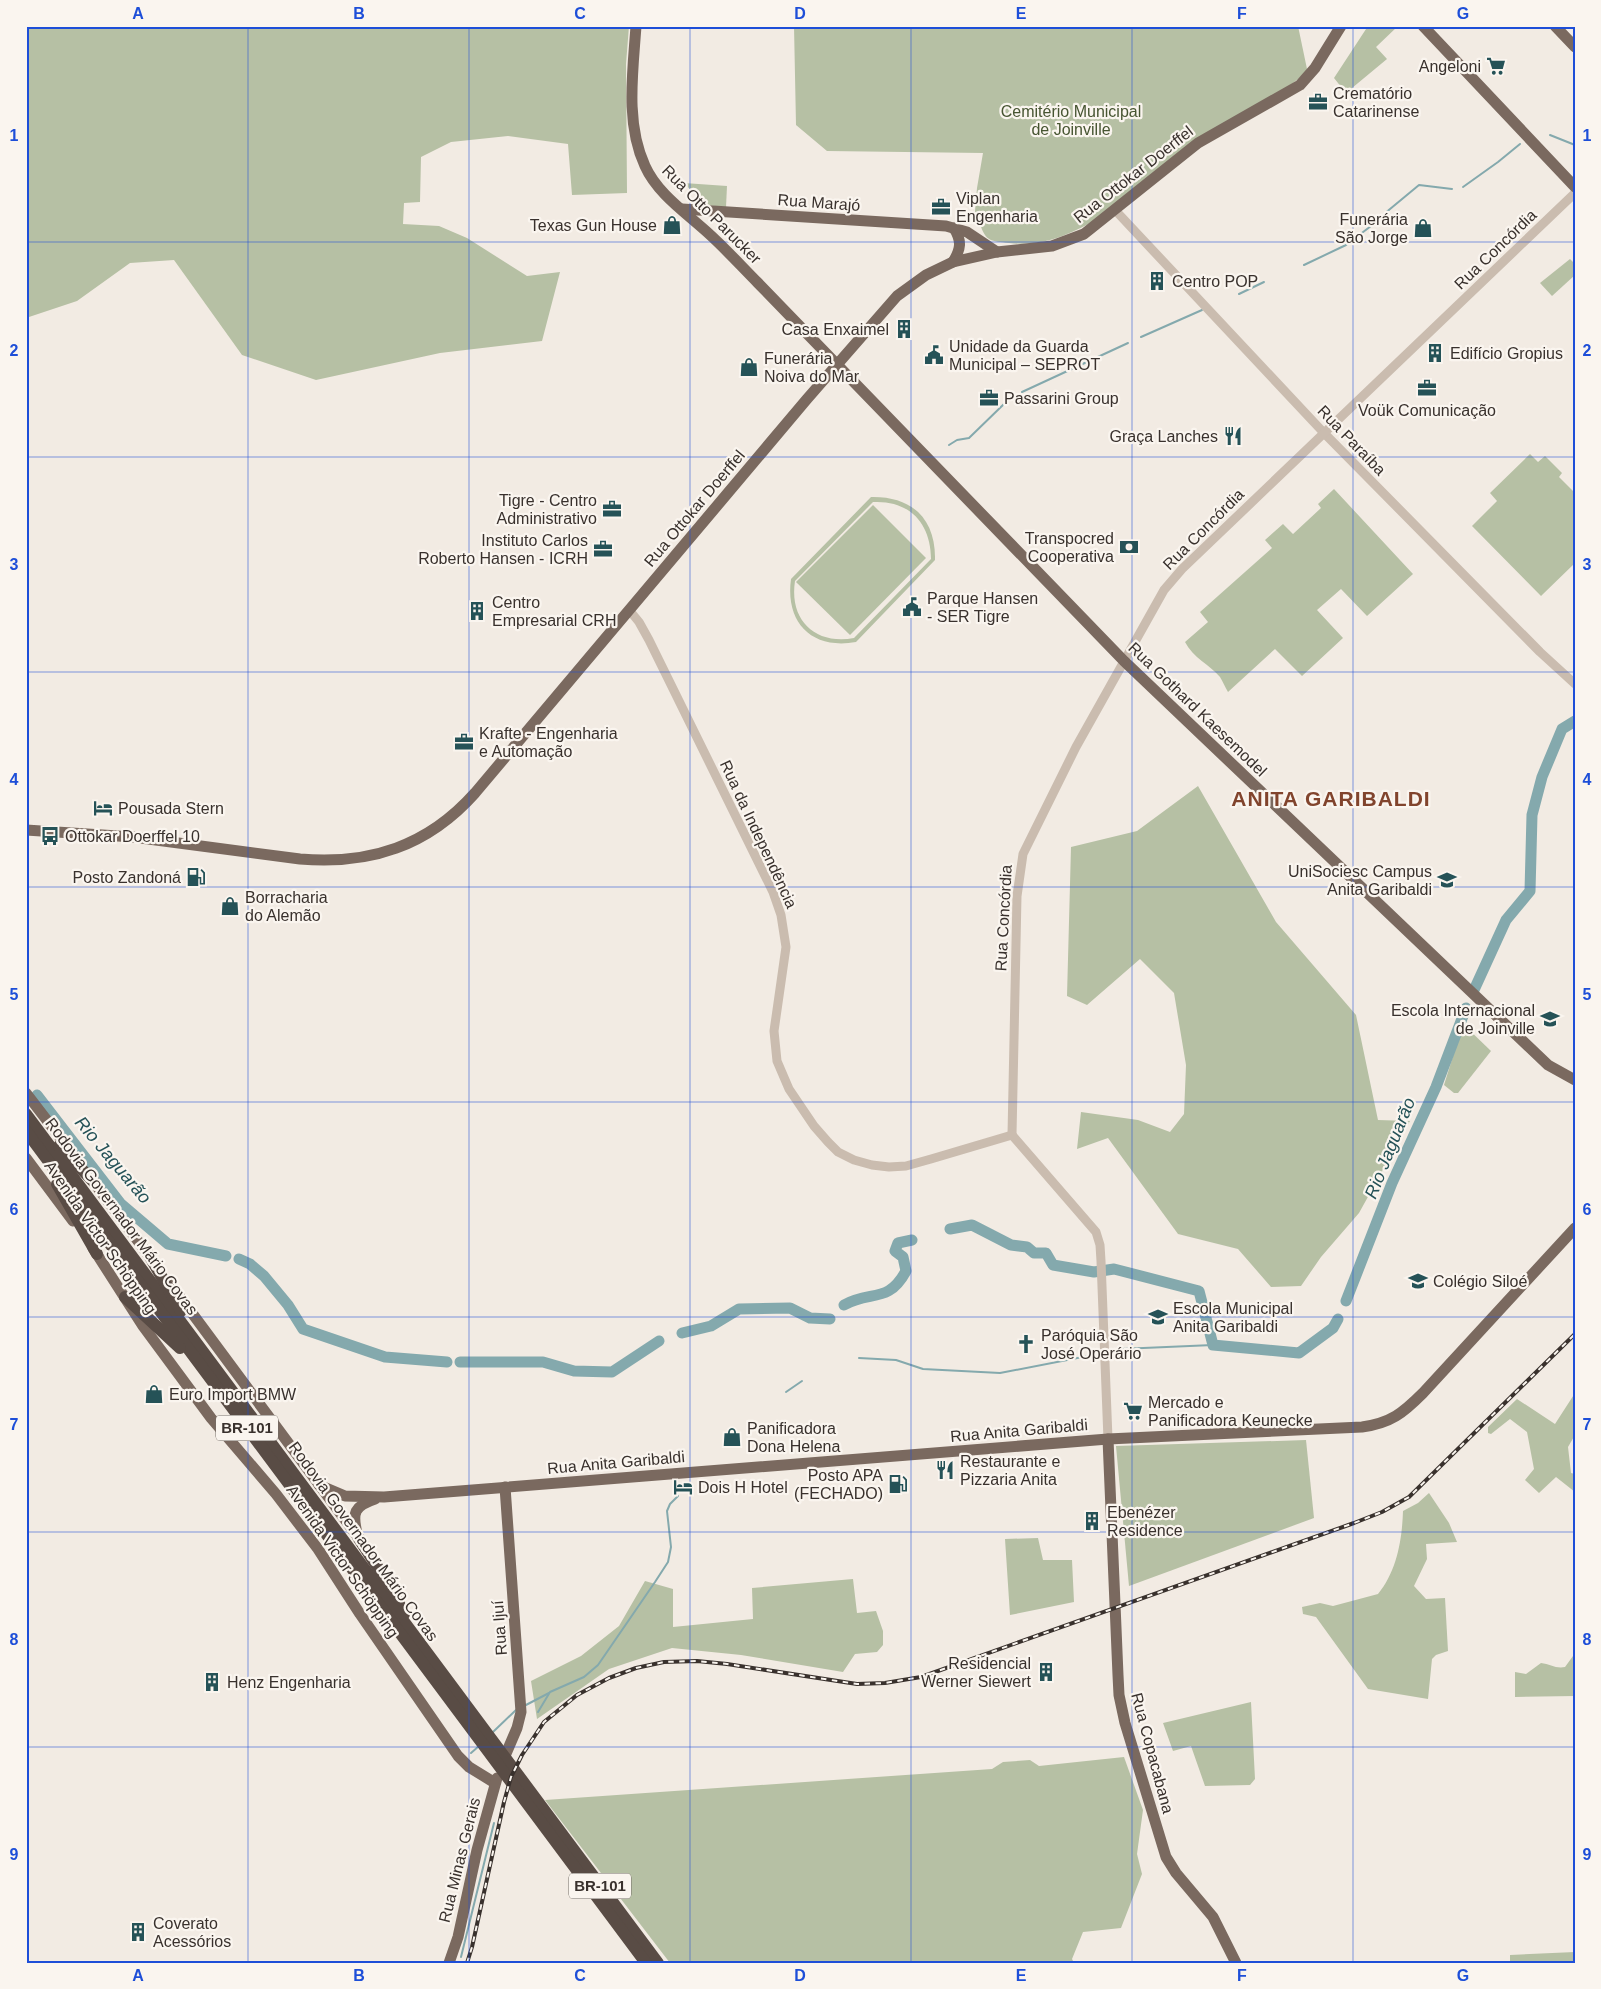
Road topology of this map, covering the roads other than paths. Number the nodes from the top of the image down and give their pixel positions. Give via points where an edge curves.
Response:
1 (636, 26) edge
2 (1341, 26) edge
3 (1422, 26) edge
4 (1555, 26) edge
5 (1575, 47) edge
6 (1575, 187) edge
7 (1575, 194) edge
8 (682, 209) junction
9 (1115, 210) junction
10 (717, 212) junction
11 (954, 228) junction
12 (709, 233) junction
13 (997, 252) junction
14 (953, 262) junction
15 (822, 351) junction
16 (836, 365) junction
17 (822, 381) junction
18 (1324, 433) junction
19 (630, 611) junction
20 (1124, 661) junction
21 (1575, 684) edge
22 (26, 830) edge
23 (1575, 1080) edge
24 (26, 1093) edge
25 (26, 1114) edge
26 (28, 1134) edge
27 (1012, 1135) junction
28 (26, 1158) edge
29 (94, 1182) junction
30 (1575, 1228) edge
31 (97, 1254) junction
32 (148, 1254) junction
33 (125, 1298) junction
34 (205, 1363) junction
35 (1108, 1439) junction
36 (319, 1485) junction
37 (505, 1487) junction
38 (384, 1496) junction
39 (358, 1538) junction
40 (418, 1643) junction
41 (476, 1728) junction
42 (502, 1764) joint
43 (495, 1784) junction
44 (539, 1813) junction
45 (449, 1963) edge
46 (646, 1963) edge
47 (658, 1963) edge
48 (1236, 1963) edge

1 - 8 main road, Rua Otto Parucker via 632,94 638,149 652,178
2 - 9 main road, Rua Ottokar Doerffel via 1315,68 1300,85 1198,143
3 - 6 main road
4 - 5 main road
7 - 18 street, Rua Concórdia
8 - 10 main road, Rua Marajó
8 - 12 main road, Rua Otto Parucker
9 - 13 main road, Rua Ottokar Doerffel via 1084,234 1068,241 1044,248
9 - 18 street, Rua Paraíba
10 - 11 main road, Rua Marajó
10 - 12 main road via 706,220
11 - 13 main road, Rua Marajó via 967,232
11 - 14 main road via 960,245
12 - 15 main road, Rua Otto Parucker
13 - 14 main road, Rua Ottokar Doerffel
14 - 16 main road, Rua Ottokar Doerffel via 926,275 897,296
15 - 16 main road, Rua Otto Parucker
15 - 17 main road
16 - 17 main road, Rua Ottokar Doerffel
16 - 20 main road, Rua Gothard Kaesemodel
17 - 19 main road, Rua Ottokar Doerffel
18 - 20 street, Rua Concórdia via 1172,580
18 - 21 street, Rua Paraíba
19 - 22 main road, Rua Ottokar Doerffel via 460,810 433,830 397,848 362,858 300,859 133,837
19 - 27 street, Rua da Independência via 652,647 781,915 786,947 774,1031 775,1047 783,1078 814,1126 838,1152 854,1160 889,1167 906,1166
20 - 23 main road, Rua Gothard Kaesemodel via 1548,1065
20 - 27 street, Rua Concórdia via 1063,771 1020,864
24 - 29 main road
25 - 29 highway
25 - 34 highway, Rodovia Governador Mário Covas / BR-101
26 - 31 highway
26 - 34 highway, Rodovia Governador Mário Covas / BR-101
27 - 35 street via 1096,1232 1100,1245
28 - 31 main road, Avenida Victor Schöpping
29 - 32 main road
30 - 35 main road, Rua Anita Garibaldi via 1424,1393 1388,1422 1362,1427
31 - 33 main road, Avenida Victor Schöpping
32 - 34 highway
32 - 36 main road
33 - 34 highway
33 - 43 main road, Avenida Victor Schöpping via 211,1418 314,1543 458,1756
34 - 40 highway, Rodovia Governador Mário Covas / BR-101
34 - 41 highway, Rodovia Governador Mário Covas / BR-101
35 - 37 main road, Rua Anita Garibaldi
35 - 48 main road, Rua Copacabana via 1122,1710 1166,1857 1213,1917
36 - 38 main road, Rua Anita Garibaldi via 345,1496
36 - 39 main road
37 - 38 main road, Rua Anita Garibaldi
37 - 42 main road, Rua Ijuí via 521,1712
38 - 39 main road, Rua Anita Garibaldi via 363,1503 357,1509 354,1522
39 - 40 highway via 392,1588
40 - 41 highway, Rodovia Governador Mário Covas / BR-101
41 - 44 highway, Rodovia Governador Mário Covas / BR-101
42 - 43 main road, Rua Minas Gerais
43 - 45 main road, Rua Minas Gerais
44 - 46 highway, Rodovia Governador Mário Covas / BR-101
44 - 47 highway, Rodovia Governador Mário Covas / BR-101

